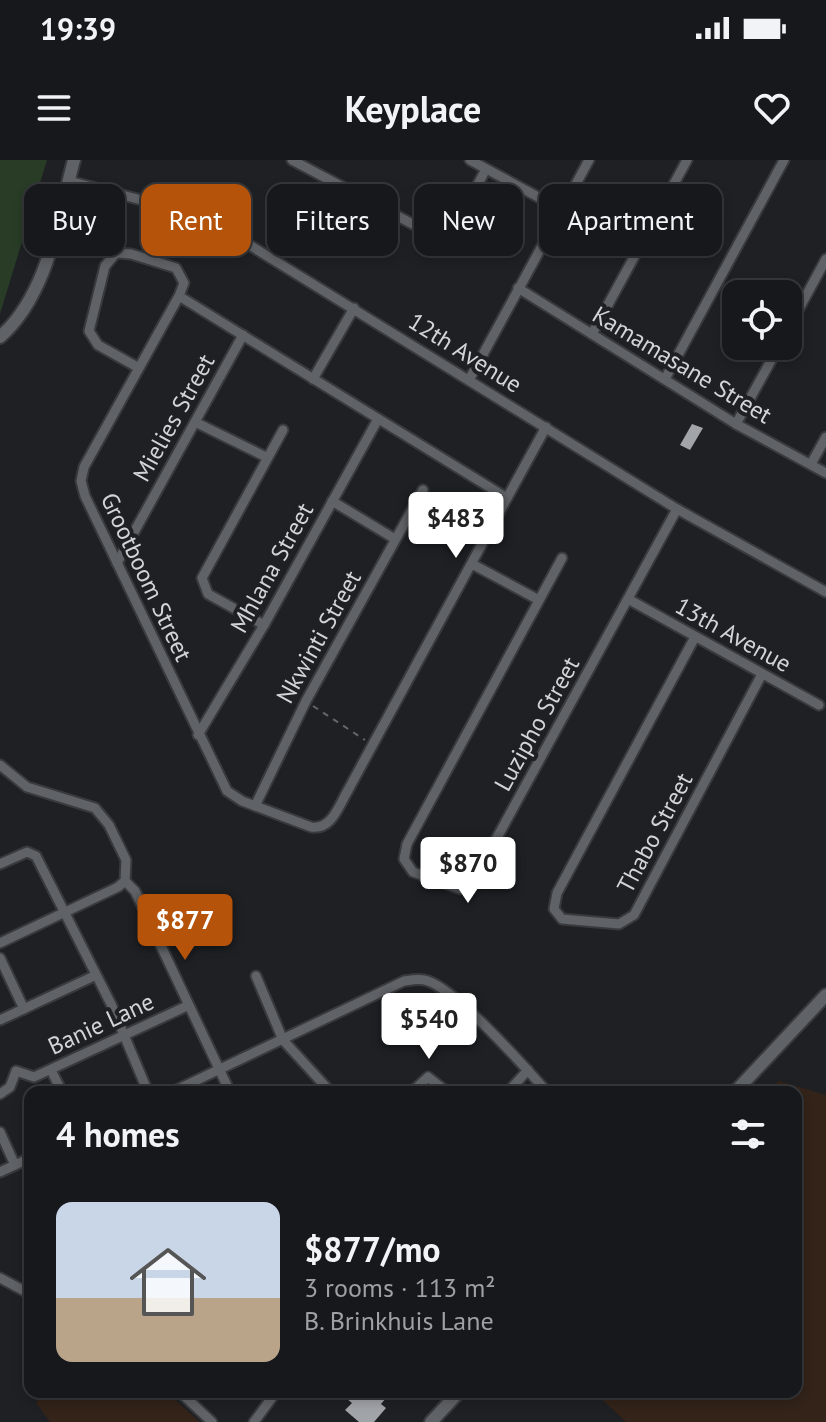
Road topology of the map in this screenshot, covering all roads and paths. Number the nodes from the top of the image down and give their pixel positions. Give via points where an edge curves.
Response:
1 (74, 160) edge
2 (292, 160) edge
3 (470, 160) edge
4 (589, 160) edge
5 (687, 160) edge
6 (784, 160) edge
7 (486, 169) junction
8 (69, 181) junction
9 (576, 184) edge
10 (539, 198) edge
11 (539, 251) edge
12 (826, 259) edge
13 (518, 288) junction
14 (179, 296) junction
15 (802, 303) edge
16 (354, 308) junction
17 (592, 334) junction
18 (243, 335) junction
19 (0, 337) edge
20 (771, 360) edge
21 (139, 368) junction
22 (313, 379) junction
23 (665, 379) junction
24 (469, 380) junction
25 (378, 419) junction
26 (195, 422) junction
27 (736, 424) junction
28 (546, 427) junction
29 (283, 430) dead end
30 (826, 437) edge
31 (266, 457) junction
32 (811, 464) junction
33 (826, 473) edge
34 (423, 490) dead end
35 (507, 498) junction
36 (332, 501) junction
37 (677, 509) junction
38 (395, 539) junction
39 (562, 558) dead end
40 (117, 563) junction
41 (472, 564) junction
42 (826, 592) edge
43 (628, 599) junction
44 (539, 600) junction
45 (264, 625) junction
46 (695, 637) junction
47 (762, 674) junction
48 (306, 701) junction
49 (819, 705) dead end
50 (198, 735) junction
51 (372, 745) junction
52 (0, 765) edge
53 (255, 806) junction
54 (0, 864) edge
55 (125, 881) junction
56 (62, 913) junction
57 (0, 943) edge
58 (0, 958) edge
59 (94, 976) junction
60 (256, 976) dead end
61 (826, 995) edge
62 (187, 1006) junction
63 (24, 1009) junction
64 (0, 1020) edge
65 (125, 1036) junction
66 (283, 1040) junction
67 (219, 1069) junction
68 (51, 1070) junction
69 (528, 1070) junction
70 (59, 1086) edge
71 (146, 1086) edge
72 (184, 1086) edge
73 (227, 1086) edge
74 (325, 1086) edge
75 (418, 1086) edge
76 (439, 1086) edge
77 (513, 1086) edge
78 (542, 1086) edge
79 (741, 1086) edge
80 (0, 1094) edge
81 (0, 1132) edge
82 (24, 1161) edge
83 (15, 1165) junction
84 (0, 1172) edge
85 (0, 1278) edge
86 (24, 1291) edge
87 (186, 1398) edge
88 (272, 1398) edge
89 (453, 1398) edge
90 (212, 1422) edge
91 (254, 1422) edge
92 (431, 1422) edge

1 - 8 main road
2 - 7 street via 437,237 454,229
3 - 7 street
4 - 9 street
5 - 17 street
6 - 23 street
7 - 10 street
8 - 16 street, 12th Avenue via 217,225
8 - 19 main road via 35,292
11 - 13 street
12 - 15 street
13 - 17 street, Kamamasane Street
13 - 24 street
14 - 18 street
14 - 21 street, Grootboom Street
14 - 21 street via 184,283 176,268 123,253 109,258 90,319 90,336
16 - 22 street
16 - 24 street, 12th Avenue
17 - 23 street, Kamamasane Street
18 - 22 street
18 - 26 street, Mielies Street
20 - 27 street
21 - 40 street, Grootboom Street via 81,474 85,496
22 - 25 street
23 - 27 street, Kamamasane Street
24 - 28 street, 12th Avenue
25 - 35 street
25 - 36 street, Mhlana Street
26 - 31 street
26 - 40 street, Mielies Street
27 - 32 street, Kamamasane Street
28 - 35 street, Grootboom Street
28 - 37 street, 12th Avenue
29 - 31 street
30 - 32 street
31 - 45 street via 202,578 208,594
32 - 33 street, Kamamasane Street
34 - 38 street, Nkwinti Street
35 - 41 street, Grootboom Street
36 - 38 street
36 - 45 street, Mhlana Street
37 - 42 street, 12th Avenue
37 - 43 street, Luzipho Street
38 - 48 street, Nkwinti Street
39 - 44 street, Luzipho Street
40 - 50 street, Grootboom Street
41 - 44 street
41 - 51 street, Grootboom Street
43 - 44 street, Luzipho Street via 471,885 456,888 413,872 404,853
43 - 46 street, 13th Avenue
45 - 50 street, Mhlana Street
46 - 47 street, 13th Avenue
46 - 47 street, Thabo Street via 557,893 554,909 562,919 619,924 634,915
47 - 49 street, 13th Avenue
48 - 51 path
48 - 53 street, Nkwinti Street
50 - 53 street, Grootboom Street via 227,791
51 - 53 street, Grootboom Street via 325,826 311,827
52 - 55 street via 27,787 95,808 126,860
54 - 56 street via 33,852
55 - 56 street
55 - 62 street via 141,904
56 - 57 street
56 - 59 street
58 - 63 street
59 - 63 street
59 - 65 street
60 - 66 street
61 - 79 main road
62 - 65 street, Banie Lane
62 - 67 street
63 - 64 street
65 - 68 street, Banie Lane
65 - 71 street
66 - 67 street
66 - 69 street via 419,978 436,984
66 - 74 street
67 - 72 street
67 - 73 street
68 - 70 street
68 - 80 street, Banie Lane via 31,1078 16,1071 10,1087
69 - 77 street
69 - 78 street
75 - 76 street via 428,1077
81 - 83 street
82 - 83 street
83 - 84 street
85 - 86 street
87 - 90 street
88 - 91 street
89 - 92 main road

